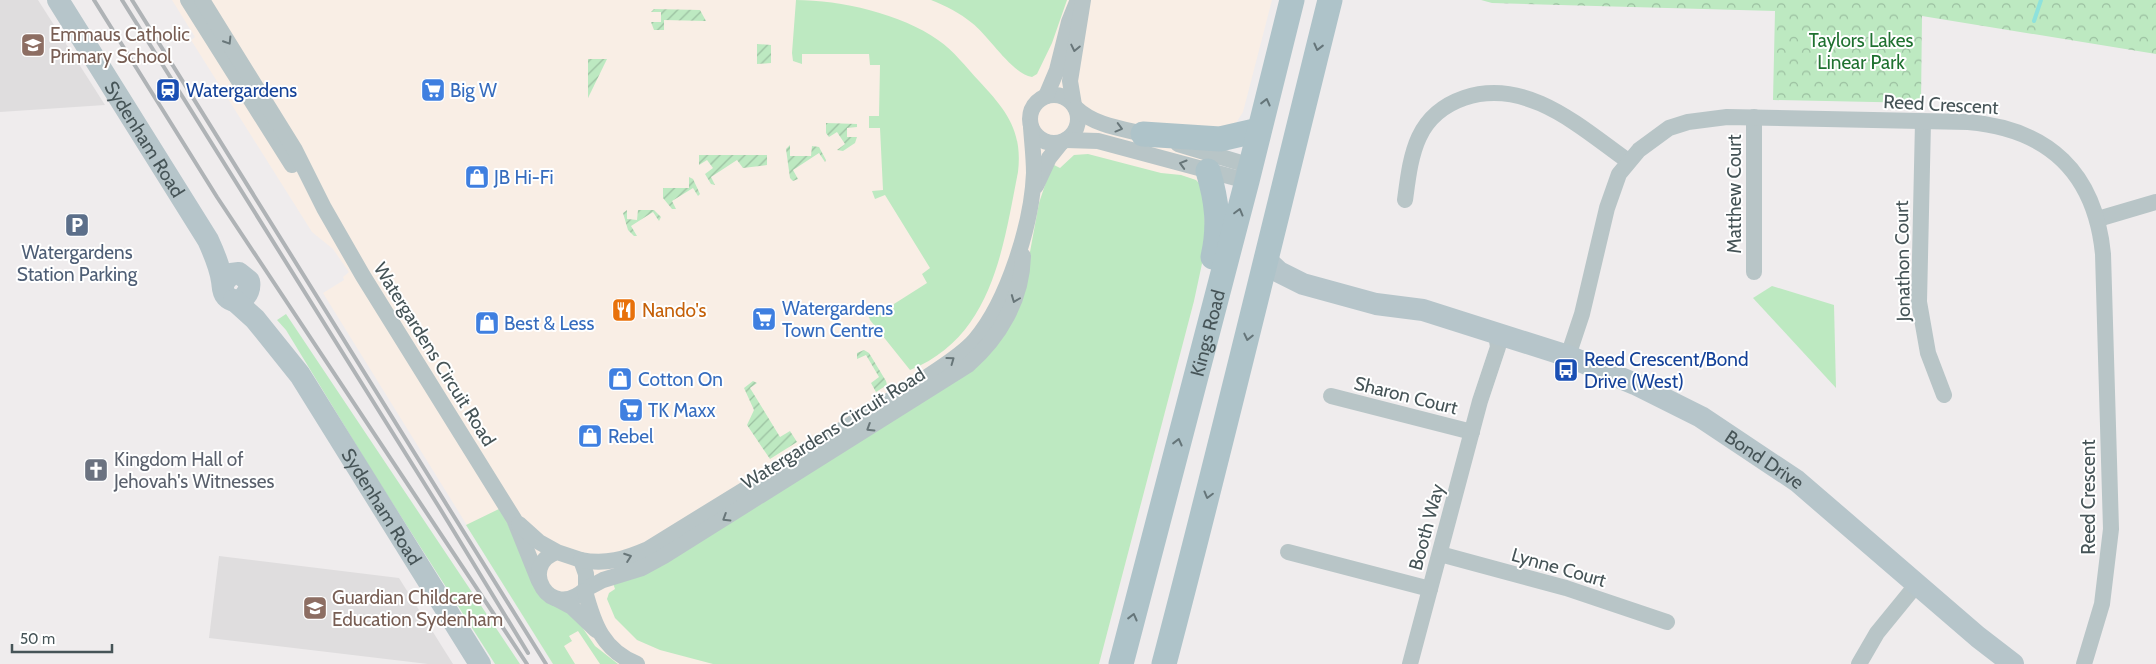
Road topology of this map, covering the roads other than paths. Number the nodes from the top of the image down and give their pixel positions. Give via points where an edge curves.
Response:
1 (58, 0) edge
2 (74, 0) edge
3 (188, 0) edge
4 (202, 0) edge
5 (1078, 0) edge
6 (1083, 0) edge
7 (1292, 0) edge
8 (1330, 0) edge
9 (114, 76) junction
10 (1046, 96) junction
11 (1075, 106) junction
12 (1754, 117) junction
13 (1923, 122) junction
14 (1031, 127) junction
15 (1259, 130) junction
16 (1143, 134) junction
17 (1064, 141) junction
18 (1628, 161) junction
19 (1208, 171) junction
20 (1249, 174) junction
21 (1283, 186) junction
22 (1032, 194) junction
23 (1405, 200) dead end
24 (2156, 202) edge
25 (324, 208) junction
26 (2098, 219) junction
27 (1024, 234) junction
28 (1266, 259) junction
29 (1754, 272) dead end
30 (1303, 284) junction
31 (1259, 290) junction
32 (1208, 327) junction
33 (1496, 334) junction
34 (1568, 356) junction
35 (1330, 396) dead end
36 (1944, 396) dead end
37 (1472, 432) junction
38 (514, 518) junction
39 (557, 552) junction
40 (1288, 552) dead end
41 (1440, 554) junction
42 (581, 560) junction
43 (539, 580) junction
44 (1917, 584) junction
45 (586, 590) junction
46 (1430, 590) junction
47 (557, 599) junction
48 (1667, 622) dead end
49 (604, 639) junction
50 (480, 664) edge
51 (637, 664) edge
52 (1121, 664) edge
53 (1164, 664) edge
54 (1410, 664) edge
55 (1859, 664) edge
56 (2013, 664) edge
57 (2084, 664) edge

1 - 9 street, Sydenham Road
2 - 9 street, Sydenham Road
3 - 25 street, Watergardens Circuit Road via 285,155
4 -> 25 street, Watergardens Circuit Road via 295,150
5 - 10 street
6 -> 11 street via 1070,81
15 -> 7 main road, Kings Road
8 -> 21 main road
9 - 50 street, Sydenham Road via 211,219 236,287 274,323 300,375
10 - 11 street via 1061,96
10 - 14 street via 1033,108
11 -> 16 street via 1100,122
11 - 17 street via 1078,122 1072,136
12 - 13 street, Reed Crescent
12 - 18 street, Reed Crescent via 1707,119 1669,128
12 - 29 street, Matthew Court
13 - 26 street, Reed Crescent via 1997,125 2022,132 2042,144 2076,175
13 - 36 street, Jonathon Court via 1919,302 1928,353
14 - 17 street via 1046,142
14 - 22 street, Watergardens Circuit Road via 1034,160
15 - 16 main road via 1220,140
15 - 20 main road, Kings Road
16 - 20 street
19 -> 17 street via 1098,140
17 - 22 street, Watergardens Circuit Road via 1049,158
18 - 23 street via 1539,102 1504,92 1476,94 1444,108 1427,122 1411,159
18 - 34 street, Reed Crescent via 1612,190 1582,314
19 - 20 street
19 - 32 main road via 1218,216
20 - 21 main road
32 -> 20 main road, Kings Road
21 - 28 main road
22 - 27 street, Watergardens Circuit Road
24 - 26 street
25 - 38 street, Watergardens Circuit Road
26 - 57 street, Reed Crescent via 2103,254 2111,529 2102,604
42 -> 27 street, Watergardens Circuit Road via 613,562 648,549 952,360 974,340 994,312
27 -> 45 street, Watergardens Circuit Road via 1022,273 1016,296 995,336 968,365 664,556
28 - 30 street via 1280,272
28 - 31 main road
30 - 31 street via 1284,284
30 - 33 street, Bond Drive via 1376,304 1423,310
31 -> 53 main road
52 -> 32 main road, Kings Road
33 - 34 street, Bond Drive
33 - 37 street, Booth Way via 1489,345
34 - 44 street, Bond Drive via 1643,388 1737,439 1804,486
35 - 37 street, Sharon Court
37 - 41 street, Booth Way
38 - 39 street, Watergardens Circuit Road via 533,537
38 - 43 street, Watergardens Circuit Road
39 - 42 street
39 - 43 street via 545,559
40 - 46 street
41 - 46 street, Booth Way
41 - 48 street, Lynne Court via 1566,588
42 - 45 street via 586,574
43 - 47 street via 545,592
44 - 55 street via 1878,633
44 - 56 street, Bond Drive
45 - 47 street via 571,600
45 - 49 street via 589,606
46 - 54 street, Booth Way
47 - 49 street via 572,607
49 - 51 street via 618,655

